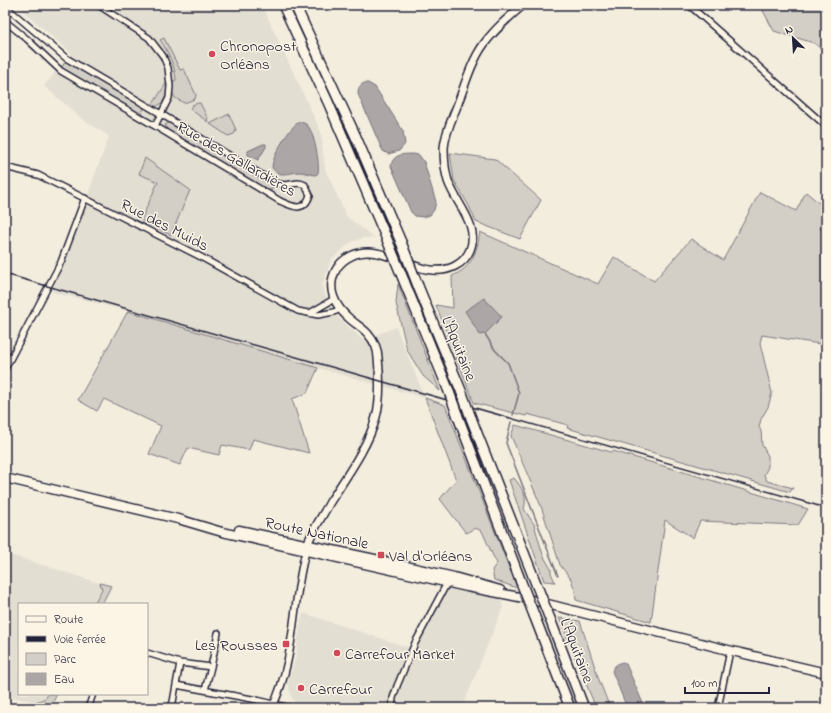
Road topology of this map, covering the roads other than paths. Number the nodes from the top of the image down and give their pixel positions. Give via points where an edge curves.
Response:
1 (98, 5) edge
2 (283, 5) edge
3 (296, 5) edge
4 (523, 5) edge
5 (689, 5) edge
6 (5, 6) edge
7 (5, 21) edge
8 (161, 114) junction
9 (155, 126) junction
10 (826, 126) edge
11 (5, 167) edge
12 (85, 198) junction
13 (334, 299) junction
14 (340, 309) junction
15 (310, 313) junction
16 (5, 369) edge
17 (5, 478) edge
18 (307, 547) junction
19 (454, 577) junction
20 (447, 583) junction
21 (524, 598) junction
22 (218, 632) dead end
23 (730, 651) junction
24 (148, 653) edge
25 (180, 663) junction
26 (211, 667) junction
27 (826, 674) edge
28 (176, 685) junction
29 (204, 690) junction
30 (93, 695) edge
31 (272, 706) edge
32 (88, 708) edge
33 (170, 708) edge
34 (290, 708) edge
35 (392, 708) edge
36 (570, 708) edge
37 (584, 708) edge
38 (718, 708) edge

1 - 8 street via 149,38 163,56 168,68 170,86 169,98
2 - 36 highway, L'Aquitaine, bridge via 386,237 448,389
3 - 37 highway, L'Aquitaine, bridge via 356,137 462,393
4 - 13 main road via 491,36 479,52 446,139 444,156 447,175 472,230 472,244 468,254 458,265 438,270 421,268 378,254 355,254 345,259 333,276
5 - 10 street
6 - 8 street, Rue des Gallardières via 66,58
7 - 9 street, Rue des Gallardières via 61,71
8 - 9 street
8 - 9 street, Rue des Gallardières via 275,183 282,186 297,183 305,185 310,195 308,202 292,207
11 - 12 street, Rue des Muids via 38,175
12 - 15 street, Rue des Muids via 181,246 298,311
12 - 16 street via 60,262
13 - 14 main road
13 - 15 street
14 - 15 street, Rue des Muids via 318,315
14 - 18 main road via 369,335 376,347 378,410 363,448 321,518
17 - 18 main road, Route Nationale
18 - 19 main road, Route Nationale
18 - 20 main road, Route Nationale
18 - 31 street via 297,591 290,653 284,677
19 - 20 street
19 - 21 main road, Route Nationale
20 - 21 main road, Route Nationale
20 - 35 street via 415,643 397,686
21 - 23 main road
22 - 26 street
23 - 27 main road
23 - 38 street
24 - 25 street
25 - 26 street
25 - 28 street
26 - 29 street
28 - 29 street
28 - 33 street
29 - 31 street via 252,699
30 - 32 street
31 - 34 street

